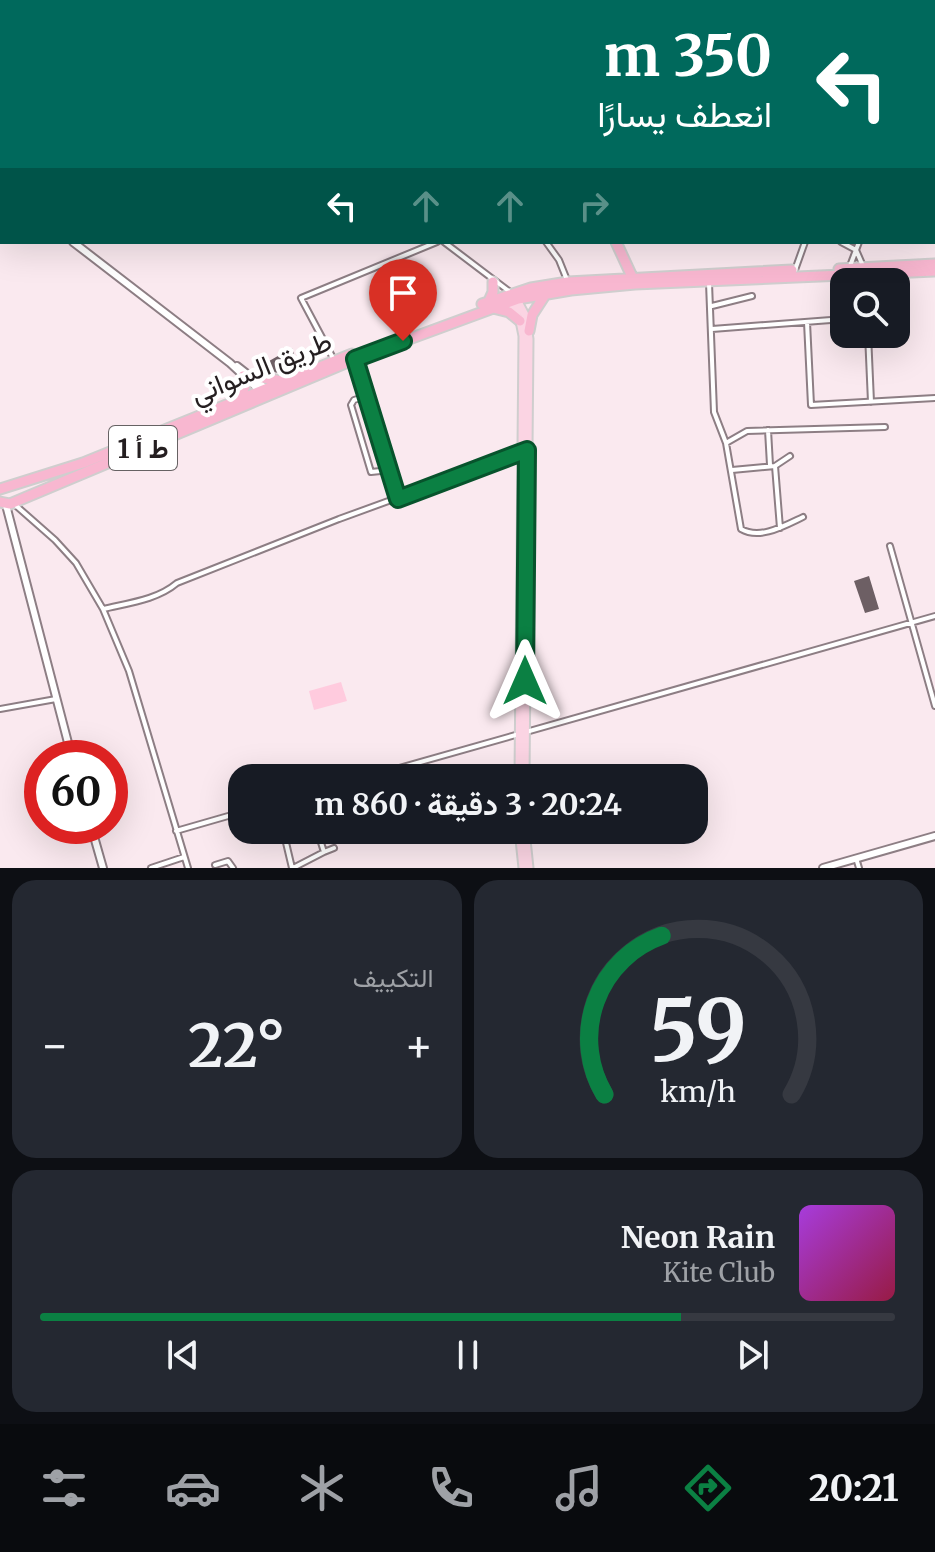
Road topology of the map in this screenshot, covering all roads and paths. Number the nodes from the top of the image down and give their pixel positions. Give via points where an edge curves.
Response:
1 (76, 244) edge
2 (432, 244) edge
3 (446, 244) edge
4 (547, 244) edge
5 (615, 244) edge
6 (804, 244) edge
7 (845, 244) edge
8 (858, 244) edge
9 (856, 250) junction
10 (935, 264) edge
11 (864, 267) junction
12 (847, 268) joint
13 (830, 269) edge
14 (795, 270) junction
15 (935, 271) edge
16 (708, 277) junction
17 (630, 281) junction
18 (496, 284) junction
19 (569, 286) junction
20 (546, 294) junction
21 (752, 296) dead end
22 (511, 297) junction
23 (489, 305) junction
24 (712, 306) junction
25 (830, 320) edge
26 (520, 321) junction
27 (807, 322) junction
28 (712, 329) junction
29 (529, 331) junction
30 (869, 348) edge
31 (355, 359) junction
32 (334, 361) junction
33 (248, 376) junction
34 (285, 381) junction
35 (265, 392) junction
36 (367, 396) junction
37 (935, 398) edge
38 (237, 401) junction
39 (871, 402) junction
40 (885, 427) dead end
41 (768, 430) junction
42 (726, 443) junction
43 (523, 452) junction
44 (790, 456) dead end
45 (773, 466) junction
46 (390, 470) junction
47 (732, 470) junction
48 (6, 486) edge
49 (398, 499) junction
50 (6, 503) edge
51 (803, 517) dead end
52 (780, 528) junction
53 (890, 546) dead end
54 (103, 609) junction
55 (935, 616) edge
56 (912, 623) junction
57 (56, 699) junction
58 (935, 706) edge
59 (0, 709) edge
60 (522, 733) junction
61 (67, 740) edge
62 (413, 764) edge
63 (520, 764) edge
64 (524, 764) edge
65 (228, 816) edge
66 (176, 831) junction
67 (935, 836) edge
68 (96, 844) edge
69 (286, 844) edge
70 (321, 844) edge
71 (520, 844) edge
72 (526, 844) edge
73 (334, 848) dead end
74 (324, 852) junction
75 (184, 857) junction
76 (856, 858) junction
77 (215, 865) dead end
78 (103, 868) edge
79 (151, 868) edge
80 (188, 868) edge
81 (233, 868) edge
82 (292, 868) edge
83 (523, 868) edge
84 (529, 868) edge
85 (823, 868) edge
86 (859, 868) edge

1 - 33 street
2 - 32 street via 301,298
3 - 18 street
4 - 19 street
5 - 17 highway
6 - 14 street
7 - 9 street
8 - 9 street
9 - 11 street
9 - 12 street
10 - 11 highway
11 - 12 highway
13 - 14 highway
14 - 16 highway
15 - 16 highway
16 - 17 highway, طريق السواني
16 - 24 street
17 - 19 highway, طريق السواني / ط أ 1
18 - 22 street
18 - 23 highway
19 - 20 highway, طريق السواني
19 - 22 highway, طريق السواني / ط أ 1
20 - 22 highway, طريق السواني
20 - 29 highway
21 - 24 street
22 - 23 highway, طريق السواني / ط أ 1
22 - 26 main road
22 - 29 main road
23 - 26 highway
23 - 31 highway, طريق السواني
23 - 32 highway, طريق السواني / ط أ 1
24 - 28 street
25 - 27 street
26 - 43 main road
27 - 28 street
27 - 39 street via 811,405
28 - 42 street via 714,412
29 - 43 main road
30 - 39 street
31 - 35 highway, طريق السواني
31 - 36 street
32 - 34 highway, طريق السواني / ط أ 1
33 - 34 highway
33 - 35 street
33 - 38 highway
34 - 35 highway, طريق السواني / ط أ 1
35 - 38 highway, طريق السواني / ط أ 1
35 - 50 highway, طريق السواني / ط أ 1
36 - 46 street
36 - 46 street via 351,405 371,472
37 - 39 street
38 - 48 highway, طريق السواني / ط أ 1 via 77,466
40 - 41 street
41 - 42 street via 747,431
41 - 45 street
42 - 47 street
43 - 49 street
43 - 60 main road
44 - 45 street
45 - 47 street
45 - 52 street
46 - 49 street
47 - 52 street via 742,531
48 - 50 highway via 15,492
49 - 54 street via 144,599
50 - 54 street via 55,540 76,563
50 - 57 street
51 - 52 street
53 - 56 street
54 - 66 street via 129,671
55 - 56 street
56 - 58 street
56 - 60 street
57 - 59 street
57 - 61 street
60 - 62 street
60 - 63 main road
60 - 64 main road
65 - 66 street
66 - 75 street
67 - 76 street
68 - 78 street
69 - 82 street
70 - 74 street
71 - 83 main road
72 - 84 main road
73 - 74 street
74 - 82 street
75 - 79 street
75 - 80 street
76 - 85 street
76 - 86 street
77 - 81 street via 228,861

